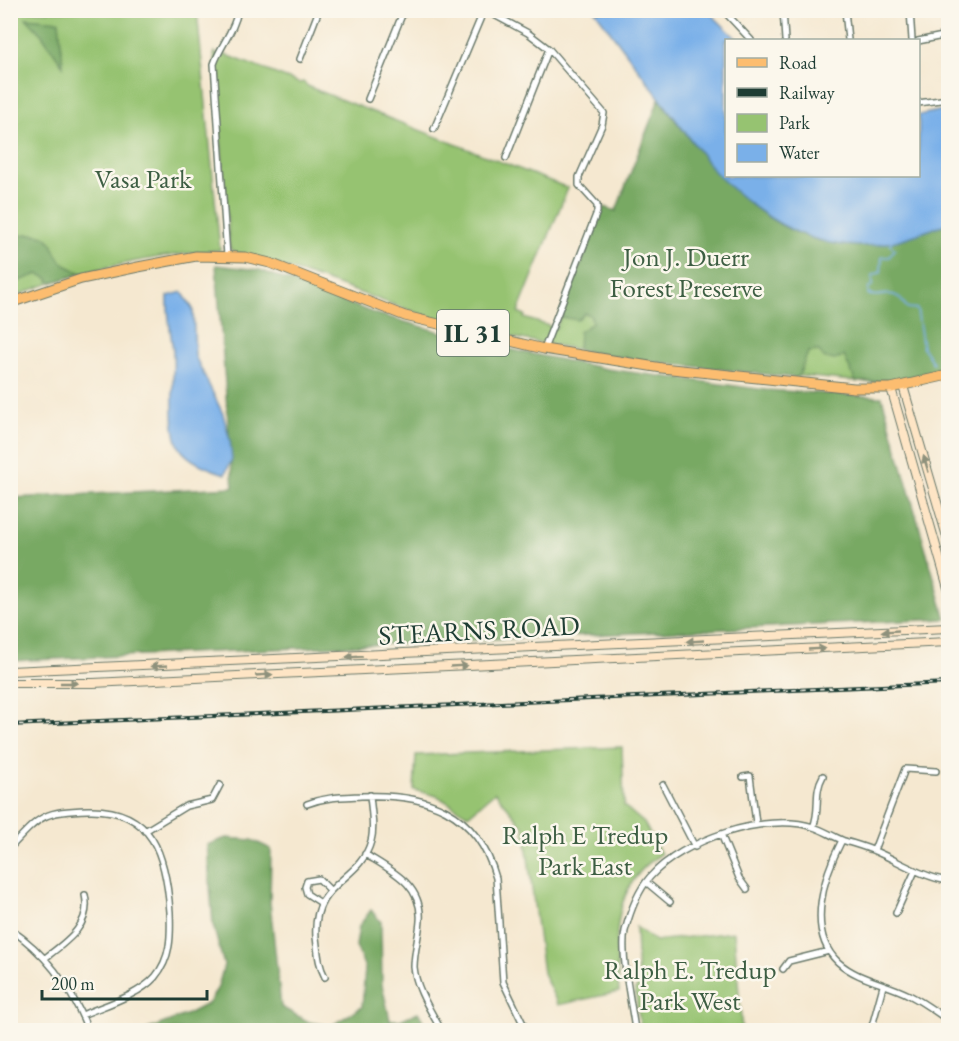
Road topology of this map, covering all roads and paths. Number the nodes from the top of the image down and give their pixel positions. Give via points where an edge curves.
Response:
1 (238, 10) edge
2 (319, 10) edge
3 (404, 10) edge
4 (484, 10) edge
5 (723, 10) edge
6 (783, 10) edge
7 (845, 10) edge
8 (910, 10) edge
9 (948, 35) edge
10 (750, 39) edge
11 (785, 39) edge
12 (848, 39) edge
13 (912, 39) edge
14 (920, 41) edge
15 (549, 49) junction
16 (300, 58) dead end
17 (368, 99) dead end
18 (948, 99) edge
19 (920, 103) edge
20 (434, 129) dead end
21 (506, 158) dead end
22 (226, 256) junction
23 (10, 303) edge
24 (544, 349) junction
25 (948, 375) edge
26 (903, 386) junction
27 (891, 388) junction
28 (948, 540) edge
29 (948, 588) edge
30 (948, 628) edge
31 (948, 642) edge
32 (10, 671) edge
33 (10, 683) edge
34 (936, 771) dead end
35 (743, 777) dead end
36 (823, 777) dead end
37 (220, 785) dead end
38 (663, 785) dead end
39 (370, 795) junction
40 (307, 804) dead end
41 (756, 823) junction
42 (813, 827) junction
43 (145, 831) junction
44 (722, 834) junction
45 (842, 840) junction
46 (695, 847) junction
47 (10, 848) edge
48 (874, 850) junction
49 (365, 854) junction
50 (915, 871) junction
51 (948, 881) edge
52 (646, 882) junction
53 (747, 889) dead end
54 (330, 890) junction
55 (85, 895) dead end
56 (670, 902) dead end
57 (321, 903) junction
58 (896, 913) dead end
59 (10, 929) edge
60 (829, 951) junction
61 (45, 958) junction
62 (783, 969) dead end
63 (325, 977) dead end
64 (884, 986) junction
65 (82, 1015) junction
66 (948, 1020) edge
67 (88, 1030) edge
68 (441, 1030) edge
69 (526, 1030) edge
70 (634, 1030) edge
71 (872, 1030) edge

1 - 22 street via 237,20 214,64
2 - 16 street
3 - 17 street
4 - 15 street
4 - 20 street
5 - 10 street
6 - 11 street
7 - 12 street
8 - 13 street
9 - 14 street
15 - 21 street
15 - 24 street via 604,113 579,177 579,185 597,205 597,213
18 - 19 street
22 - 23 main road, IL 31 via 196,256 81,279
22 - 24 main road, IL 31 via 270,263 428,322
24 - 27 main road, IL 31 via 662,368 826,386
25 - 26 main road, IL 31
26 - 27 main road, IL 31
28 -> 26 main road
27 - 29 main road
30 -> 32 main road, STEARNS ROAD
33 -> 31 main road, STEARNS ROAD via 93,683
34 - 48 street via 905,769
35 - 41 street via 750,776 753,783
36 - 42 street via 816,789
37 - 43 street via 212,800 186,806
38 - 46 street
39 - 40 street via 323,798
39 - 49 street via 372,830
39 - 69 street via 426,801 460,819 475,834 496,878 503,982
41 - 42 street via 787,822
41 - 44 street
42 - 45 street
43 - 47 street via 116,811 55,812 34,823
43 - 65 street via 167,872 168,954 160,970 142,988
44 - 46 street
44 - 53 street
45 - 48 street
45 - 60 street via 821,890 821,917
46 - 52 street via 663,865
48 - 50 street
49 - 54 street
49 - 68 street via 409,884 416,897 420,919 416,979
50 - 51 street
50 - 58 street
52 - 56 street
52 - 70 street via 624,933
54 - 57 street
54 - 57 street via 320,879 308,881 308,894
55 - 61 street via 86,917
57 - 63 street via 315,922 319,964
59 - 61 street
60 - 62 street via 789,961
60 - 64 street via 851,972
61 - 65 street via 66,984
64 - 66 street via 908,994
64 - 71 street
65 - 67 street

